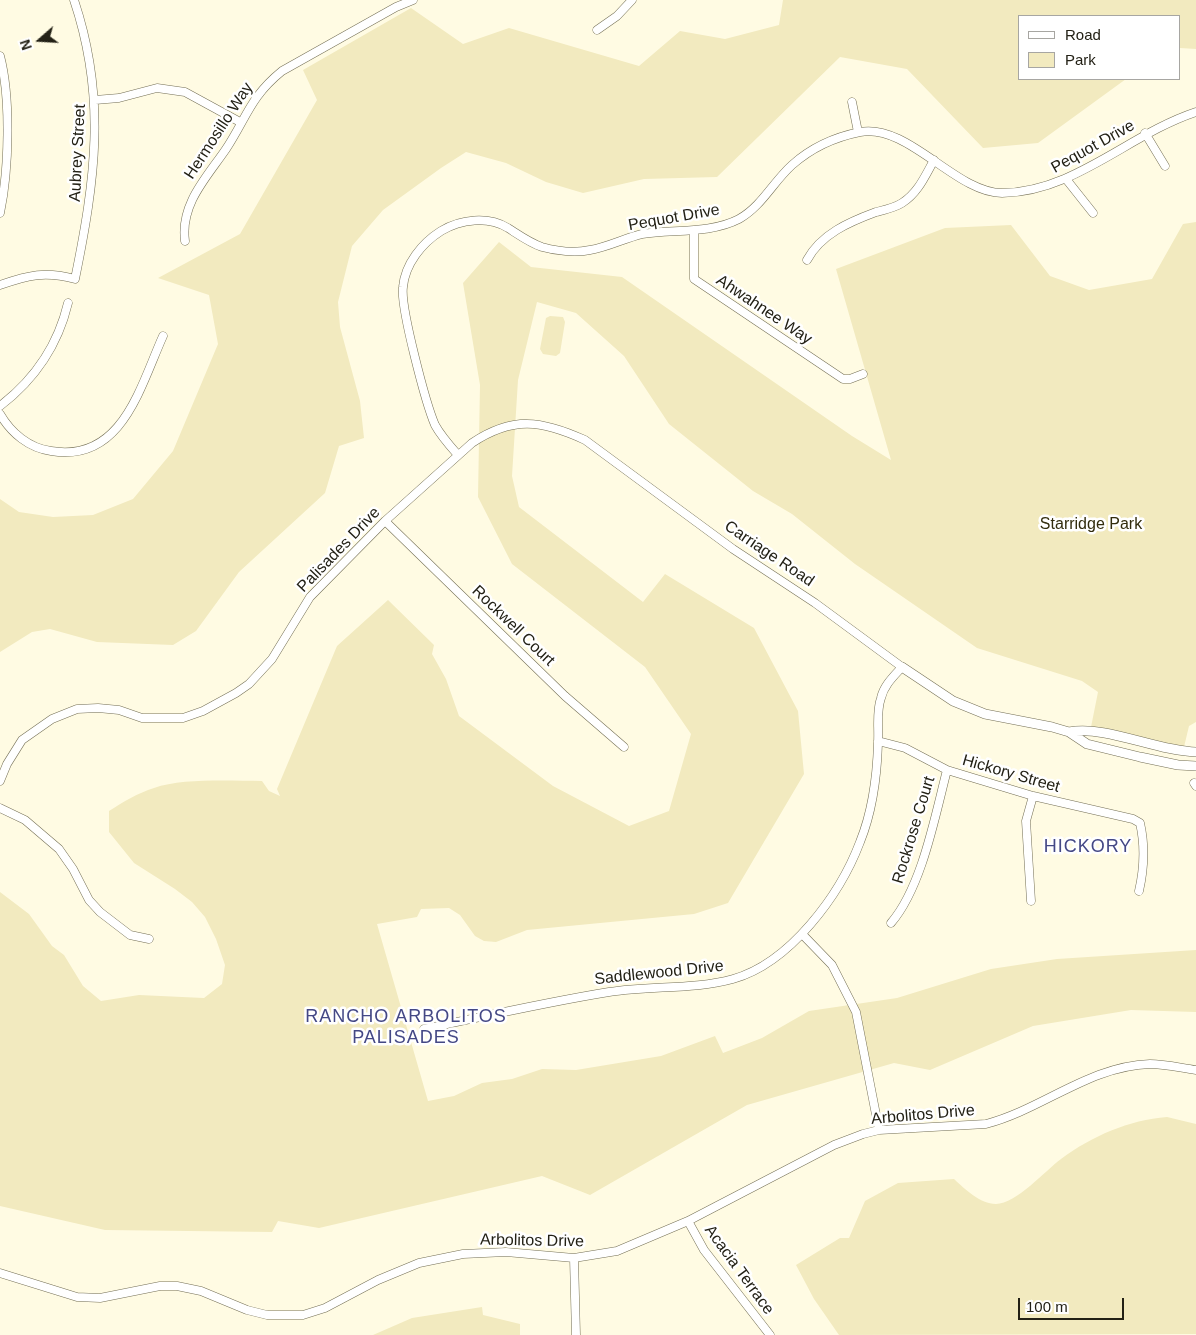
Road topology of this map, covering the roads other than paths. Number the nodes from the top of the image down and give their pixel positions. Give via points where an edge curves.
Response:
1 (413, 0) edge
2 (632, 0) edge
3 (77, 1) edge
4 (597, 30) dead end
5 (0, 56) edge
6 (95, 100) junction
7 (852, 102) dead end
8 (1196, 112) edge
9 (240, 122) junction
10 (858, 132) junction
11 (1145, 133) junction
12 (934, 160) junction
13 (1165, 166) dead end
14 (1066, 180) junction
15 (0, 213) edge
16 (1093, 213) dead end
17 (694, 230) junction
18 (185, 241) dead end
19 (808, 260) dead end
20 (0, 285) edge
21 (68, 303) dead end
22 (164, 336) dead end
23 (863, 374) dead end
24 (0, 406) edge
25 (0, 414) edge
26 (458, 455) junction
27 (385, 521) junction
28 (902, 667) junction
29 (1069, 732) junction
30 (1130, 740) junction
31 (878, 741) junction
32 (624, 747) dead end
33 (1196, 752) edge
34 (1127, 754) junction
35 (1196, 766) edge
36 (947, 770) junction
37 (0, 780) edge
38 (1033, 796) junction
39 (0, 808) edge
40 (1138, 890) dead end
41 (1031, 901) dead end
42 (891, 923) dead end
43 (802, 934) junction
44 (150, 939) dead end
45 (424, 1029) dead end
46 (1196, 1070) edge
47 (879, 1130) junction
48 (688, 1221) junction
49 (574, 1258) junction
50 (0, 1273) edge
51 (576, 1335) edge
52 (770, 1335) edge

1 - 9 street, Hermosillo Way via 282,71 266,84
2 - 4 street
3 - 6 street, Aubrey Street
5 - 15 street via 7,125
6 - 9 street via 119,98 156,88 178,90
6 - 20 street, Aubrey Street via 92,187 75,279 52,273
7 - 10 street
8 - 11 street, Pequot Drive
9 - 18 street, Hermosillo Way via 227,148 192,199 183,227
10 - 12 street, Pequot Drive via 889,134
10 - 17 street, Pequot Drive via 830,140 791,166 760,203 739,219
11 - 13 street
11 - 14 street, Pequot Drive
12 - 14 street, Pequot Drive via 978,187 1000,193 1044,188
12 - 19 street via 915,192 900,204 840,228 815,246
14 - 16 street
17 - 23 street, Ahwahnee Way via 692,270 694,278 701,284 843,379
17 - 26 street, Pequot Drive via 639,235 588,251 560,251 540,246 495,222 461,222 441,231 415,254 405,276 402,300 430,413 442,436
21 - 24 street via 53,346 38,369 18,393
22 - 25 street via 125,420 110,437 92,447 66,454 40,449 18,437
26 - 27 street, Palisades Drive
26 - 28 street, Carriage Road via 487,434 522,423 538,423 585,440
27 - 32 street, Rockwell Court via 566,696
27 - 37 street, Palisades Drive via 310,597 272,659 236,693 183,718 142,718 119,710 77,709 52,719 22,740
28 - 29 street, Carriage Road via 967,708
28 - 31 street, Saddlewood Drive via 881,696
29 - 30 street, Carriage Road via 1089,731
29 - 34 street, Carriage Road via 1081,742
30 - 33 street, Carriage Road
30 - 34 street
31 - 36 street, Hickory Street via 905,748
31 - 43 street, Saddlewood Drive via 876,783 860,842 830,899
34 - 35 street, Carriage Road
36 - 38 street, Hickory Street
36 - 42 street, Rockrose Court via 926,852 903,910
38 - 40 street, Hickory Street via 1140,823 1143,873
38 - 41 street via 1026,821
39 - 44 street via 25,820 59,849 89,900 100,912 130,935
43 - 45 street, Saddlewood Drive via 762,966 732,979 570,998
43 - 47 street via 832,965 856,1012
46 - 47 street, Arbolitos Drive via 1151,1064 1107,1071 1024,1111 986,1124
47 - 48 street, Arbolitos Drive via 834,1145
48 - 49 street, Arbolitos Drive via 617,1251
48 - 52 street, Acacia Terrace via 704,1250
49 - 50 street, Arbolitos Drive via 506,1252 463,1254 419,1264 378,1280 325,1308 304,1315 285,1316 247,1310 201,1291 177,1286 160,1286 100,1298 77,1297
49 - 51 street

